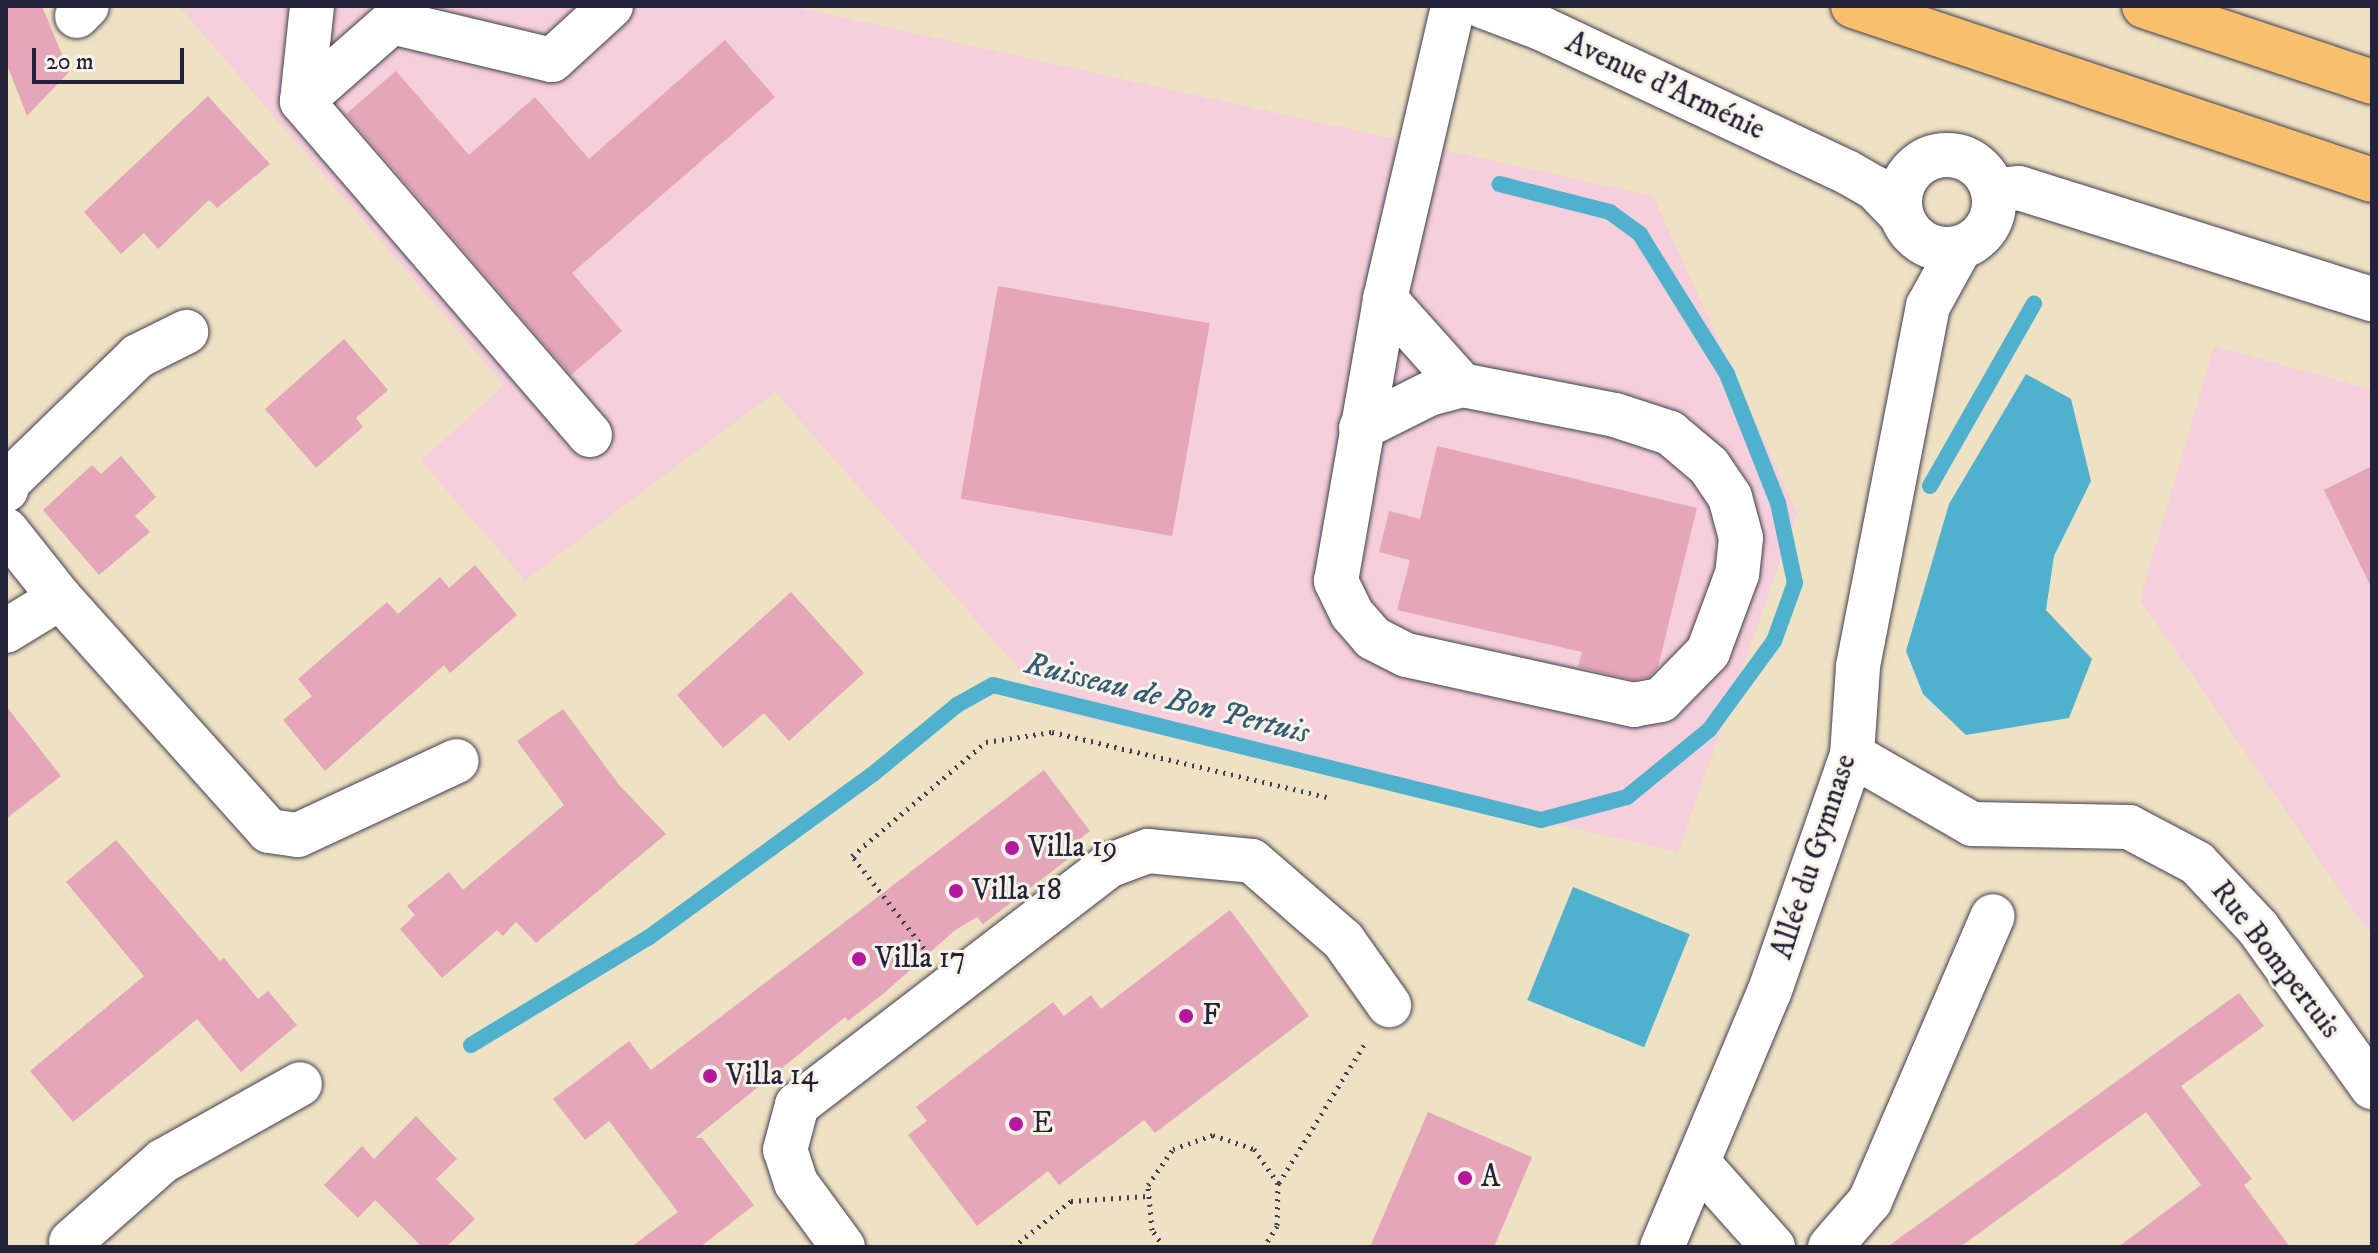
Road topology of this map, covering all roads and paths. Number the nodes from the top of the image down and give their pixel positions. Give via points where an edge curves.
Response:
1 (312, 6) edge
2 (611, 6) edge
3 (1453, 6) edge
4 (1482, 6) edge
5 (1853, 6) edge
6 (2144, 6) edge
7 (2372, 82) edge
8 (302, 101) junction
9 (1847, 172) junction
10 (1909, 172) junction
11 (2372, 180) edge
12 (1993, 190) junction
13 (2083, 212) junction
14 (1909, 227) junction
15 (1972, 240) junction
16 (1385, 299) junction
17 (2372, 299) edge
18 (1928, 306) junction
19 (186, 332) dead end
20 (1462, 385) junction
21 (1361, 428) junction
22 (590, 435) dead end
23 (6, 490) edge
24 (6, 530) edge
25 (60, 598) junction
26 (6, 631) edge
27 (1852, 755) junction
28 (457, 761) dead end
29 (1328, 797) dead end
30 (1993, 916) dead end
31 (954, 986) junction
32 (1389, 1005) joint
33 (300, 1084) dead end
34 (2372, 1087) edge
35 (1700, 1165) junction
36 (1278, 1183) junction
37 (1147, 1196) junction
38 (71, 1245) edge
39 (1267, 1246) edge
40 (843, 1247) edge
41 (1013, 1247) edge
42 (1164, 1247) edge
43 (1662, 1247) edge
44 (1773, 1247) edge
45 (1830, 1247) edge

1 - 8 street
2 - 8 street via 552,60 392,22
3 - 16 street
4 - 9 street, Avenue d'Arménie via 1543,29
5 - 11 highway
6 - 7 highway
8 - 22 street
9 - 10 street, Avenue d'Arménie
9 - 14 street, Avenue d'Arménie via 1875,188
10 - 12 street via 1921,162 1950,154 1977,165
10 - 14 street via 1899,200
12 - 13 street via 2019,188
12 - 15 street via 1995,205
13 - 15 street
13 - 17 street
14 - 15 street via 1945,250
14 - 18 street, Allée du Gymnase
15 - 18 street, Allée du Gymnase
16 - 20 street
16 - 21 street
18 - 27 street, Allée du Gymnase via 1858,666
19 - 23 street via 138,356
20 - 21 street via 1429,394
20 - 21 street via 1615,415 1670,433 1709,466 1730,497 1741,538 1727,609 1708,652 1661,700 1634,705 1406,655 1373,638 1352,614 1336,581
24 - 25 street
25 - 26 street
25 - 28 street via 269,831 298,835
27 - 34 street, Rue Bompertuis via 1972,824 2129,827 2197,863 2258,928
27 - 35 street, Allée du Gymnase via 1769,993
29 - 31 path via 1052,732 986,742 852,856
30 - 45 street via 1870,1201
31 - 32 street via 1108,866 1148,851 1252,861 1343,940
31 - 40 street via 797,1105 785,1150 788,1161 796,1183
32 - 36 path
33 - 38 street via 163,1161
35 - 43 street, Allée du Gymnase
35 - 44 street
36 - 37 path via 1254,1149 1213,1135 1173,1149 1158,1164
36 - 39 path via 1281,1205
37 - 41 path via 1071,1201
37 - 42 path via 1152,1230

